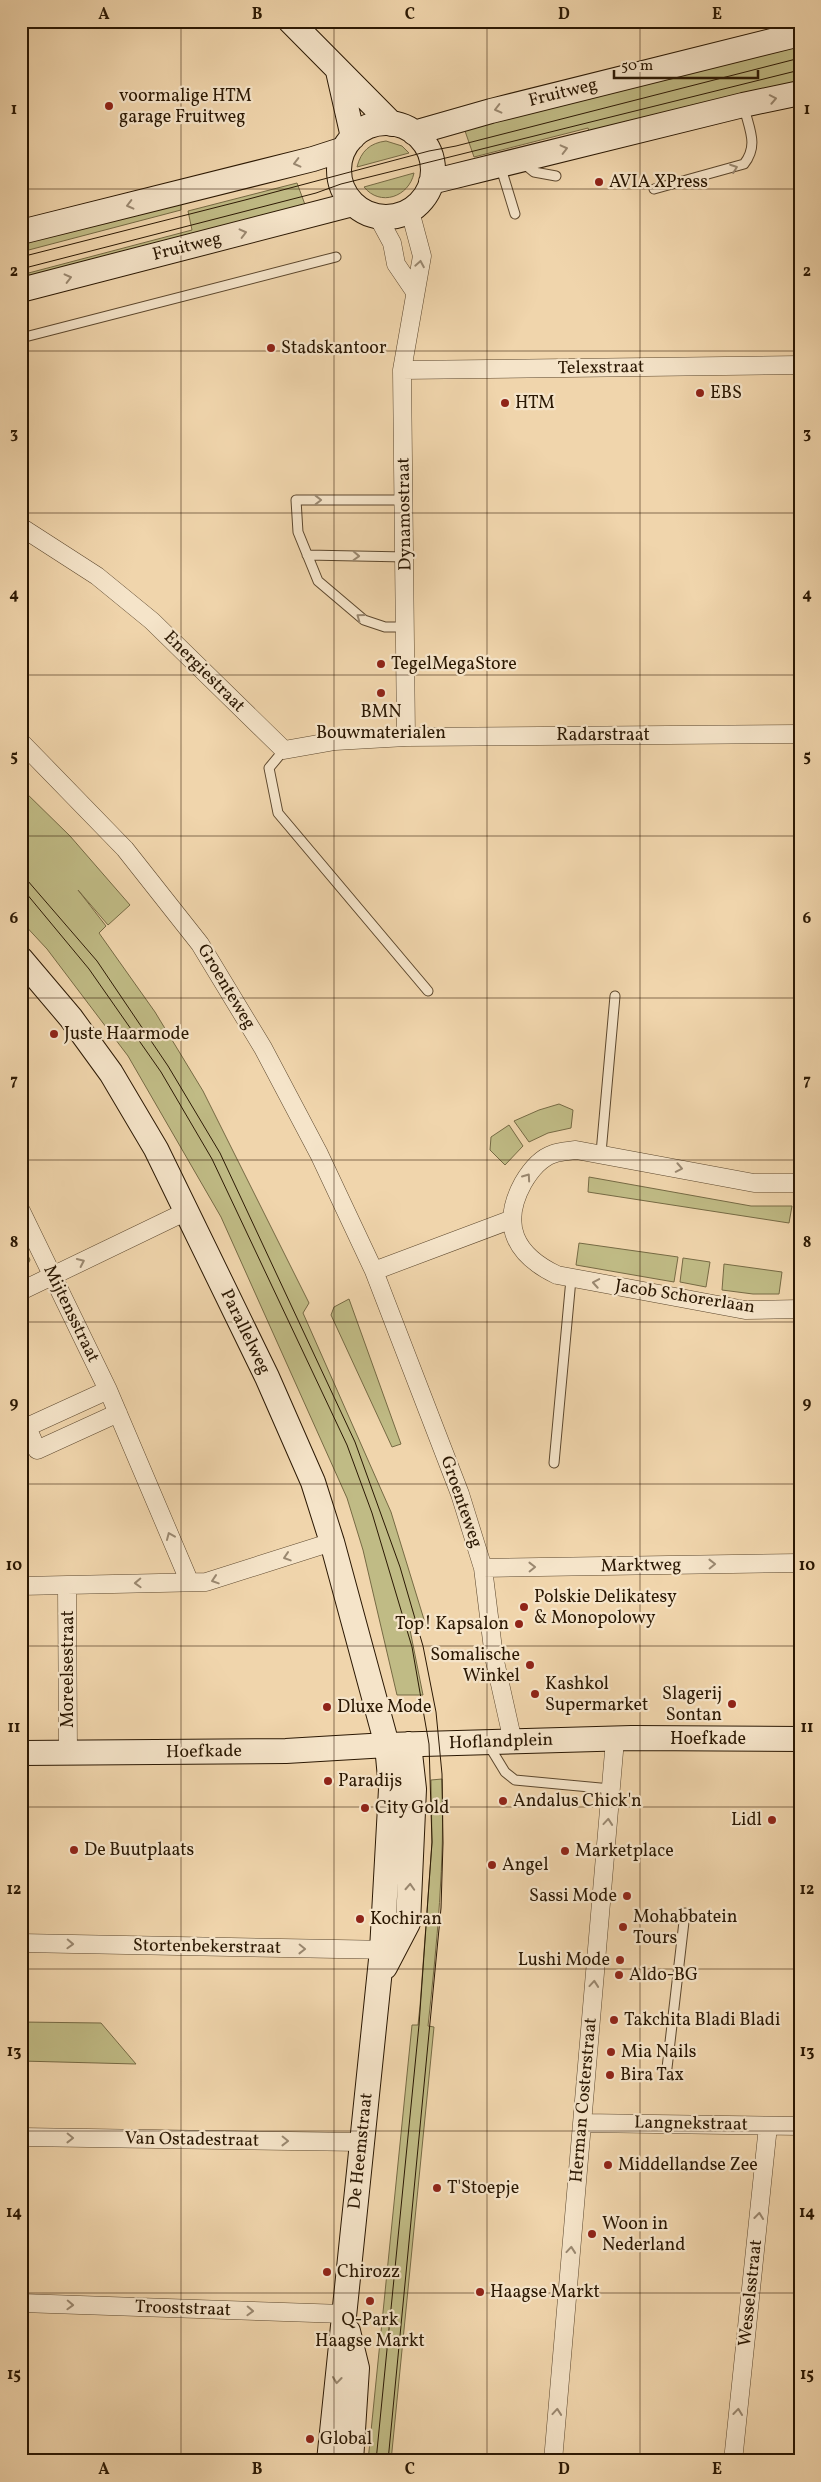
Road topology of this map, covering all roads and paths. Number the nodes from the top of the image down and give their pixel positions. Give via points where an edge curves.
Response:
1 (290, 21) edge
2 (800, 34) edge
3 (338, 71) junction
4 (800, 93) edge
5 (743, 105) junction
6 (392, 124) junction
7 (414, 133) junction
8 (348, 143) junction
9 (509, 163) junction
10 (556, 176) dead end
11 (432, 182) junction
12 (654, 189) dead end
13 (353, 204) junction
14 (410, 211) junction
15 (515, 214) dead end
16 (378, 217) junction
17 (21, 232) edge
18 (336, 257) dead end
19 (21, 290) edge
20 (415, 292) junction
21 (21, 338) edge
22 (800, 365) edge
23 (402, 370) junction
24 (405, 500) junction
25 (21, 527) edge
26 (307, 555) junction
27 (406, 558) junction
28 (407, 627) junction
29 (800, 734) edge
30 (406, 737) junction
31 (21, 742) edge
32 (284, 750) junction
33 (21, 959) edge
34 (428, 991) dead end
35 (615, 996) dead end
36 (601, 1153) junction
37 (800, 1183) edge
38 (21, 1211) edge
39 (187, 1211) junction
40 (510, 1220) junction
41 (374, 1271) junction
42 (51, 1276) junction
43 (571, 1279) junction
44 (21, 1291) edge
45 (800, 1309) edge
46 (108, 1390) junction
47 (118, 1413) junction
48 (554, 1463) dead end
49 (332, 1542) junction
50 (800, 1563) edge
51 (483, 1568) junction
52 (187, 1581) junction
53 (21, 1586) edge
54 (67, 1586) junction
55 (800, 1739) edge
56 (616, 1740) junction
57 (486, 1742) junction
58 (513, 1742) junction
59 (398, 1744) junction
60 (21, 1753) edge
61 (68, 1753) junction
62 (611, 1789) junction
63 (685, 1913) dead end
64 (21, 1943) edge
65 (387, 1950) junction
66 (667, 2068) dead end
67 (582, 2123) junction
68 (768, 2126) junction
69 (800, 2126) edge
70 (21, 2137) edge
71 (362, 2142) junction
72 (21, 2303) edge
73 (344, 2314) junction
74 (329, 2461) edge
75 (351, 2461) edge
76 (553, 2461) edge
77 (733, 2461) edge

1 - 3 street
2 -> 7 street, Fruitweg
3 - 6 street
3 - 8 street
5 -> 4 street
9 -> 5 street
12 -> 5 lane via 744,164 752,154 752,140
6 - 7 street
6 - 8 street via 371,126
7 - 11 street via 431,156
8 - 13 street via 339,166 340,179
8 -> 17 street via 313,159
9 - 10 lane
9 - 11 street
9 - 15 lane
11 - 14 street via 424,198
13 - 16 street
19 -> 13 street, Fruitweg
14 - 16 street via 395,217
20 -> 14 street, Dynamostraat via 422,256
16 - 20 street via 392,243 396,264
18 - 21 lane
20 - 23 street, Dynamostraat
22 - 23 street, Telexstraat
23 - 24 street, Dynamostraat
26 -> 24 lane via 298,532 296,500
24 - 27 street, Dynamostraat
25 - 32 street, Energiestraat via 97,576 152,621
26 -> 27 lane
28 -> 26 lane via 385,627 364,620 318,581
27 - 28 street, Dynamostraat
28 - 30 street, Dynamostraat
29 - 30 street, Radarstraat
30 - 32 street via 335,741
31 - 41 street, Groenteweg via 125,849 200,944 263,1048 319,1154
32 - 34 lane via 269,768 278,813
33 - 39 street, Parallelweg via 71,1018 111,1073 156,1149
35 - 36 lane
36 -> 37 street via 754,1183
40 -> 36 street via 527,1176 553,1148
38 - 42 street, Mijtensstraat
42 -> 39 street
39 - 49 street, Parallelweg via 267,1377 313,1482
40 - 41 street
40 - 43 street, Jacob Schorerlaan via 527,1255 542,1268
41 - 51 street, Groenteweg via 460,1494
42 - 44 street
42 - 46 street, Mijtensstraat
45 -> 43 street, Jacob Schorerlaan via 745,1310
43 - 48 lane
46 - 47 street, Mijtensstraat
46 - 47 street via 27,1427 37,1450
52 -> 47 street, Mijtensstraat
49 -> 52 street via 206,1582
49 - 59 street, Parallelweg
51 -> 50 street, Marktweg
51 - 58 street, Groenteweg via 494,1657
52 -> 54 street
53 - 54 street
54 - 61 street, Moreelsestraat
55 - 56 street, Hoefkade
56 - 58 street, Hoflandplein
56 - 62 street, Herman Costerstraat
57 - 58 street, Hoflandplein
57 - 59 street, Hoflandplein
57 - 62 lane via 505,1772 515,1780
59 - 61 street, Hoefkade via 286,1751
59 - 65 street, De Heemstraat via 391,1789
60 - 61 street, Hoefkade
67 -> 62 street, Herman Costerstraat
63 - 66 lane
64 -> 65 street, Stortenbekerstraat
65 - 71 street, De Heemstraat via 378,1989
67 - 68 street, Langnekstraat
76 -> 67 street, Herman Costerstraat
68 - 69 street, Langnekstraat
77 -> 68 street, Wesselsstraat
70 -> 71 street, Van Ostadestraat
71 - 73 street, De Heemstraat
72 -> 73 street, Trooststraat
73 -> 74 street, De Heemstraat
73 - 75 street, De Heemstraat via 357,2368

